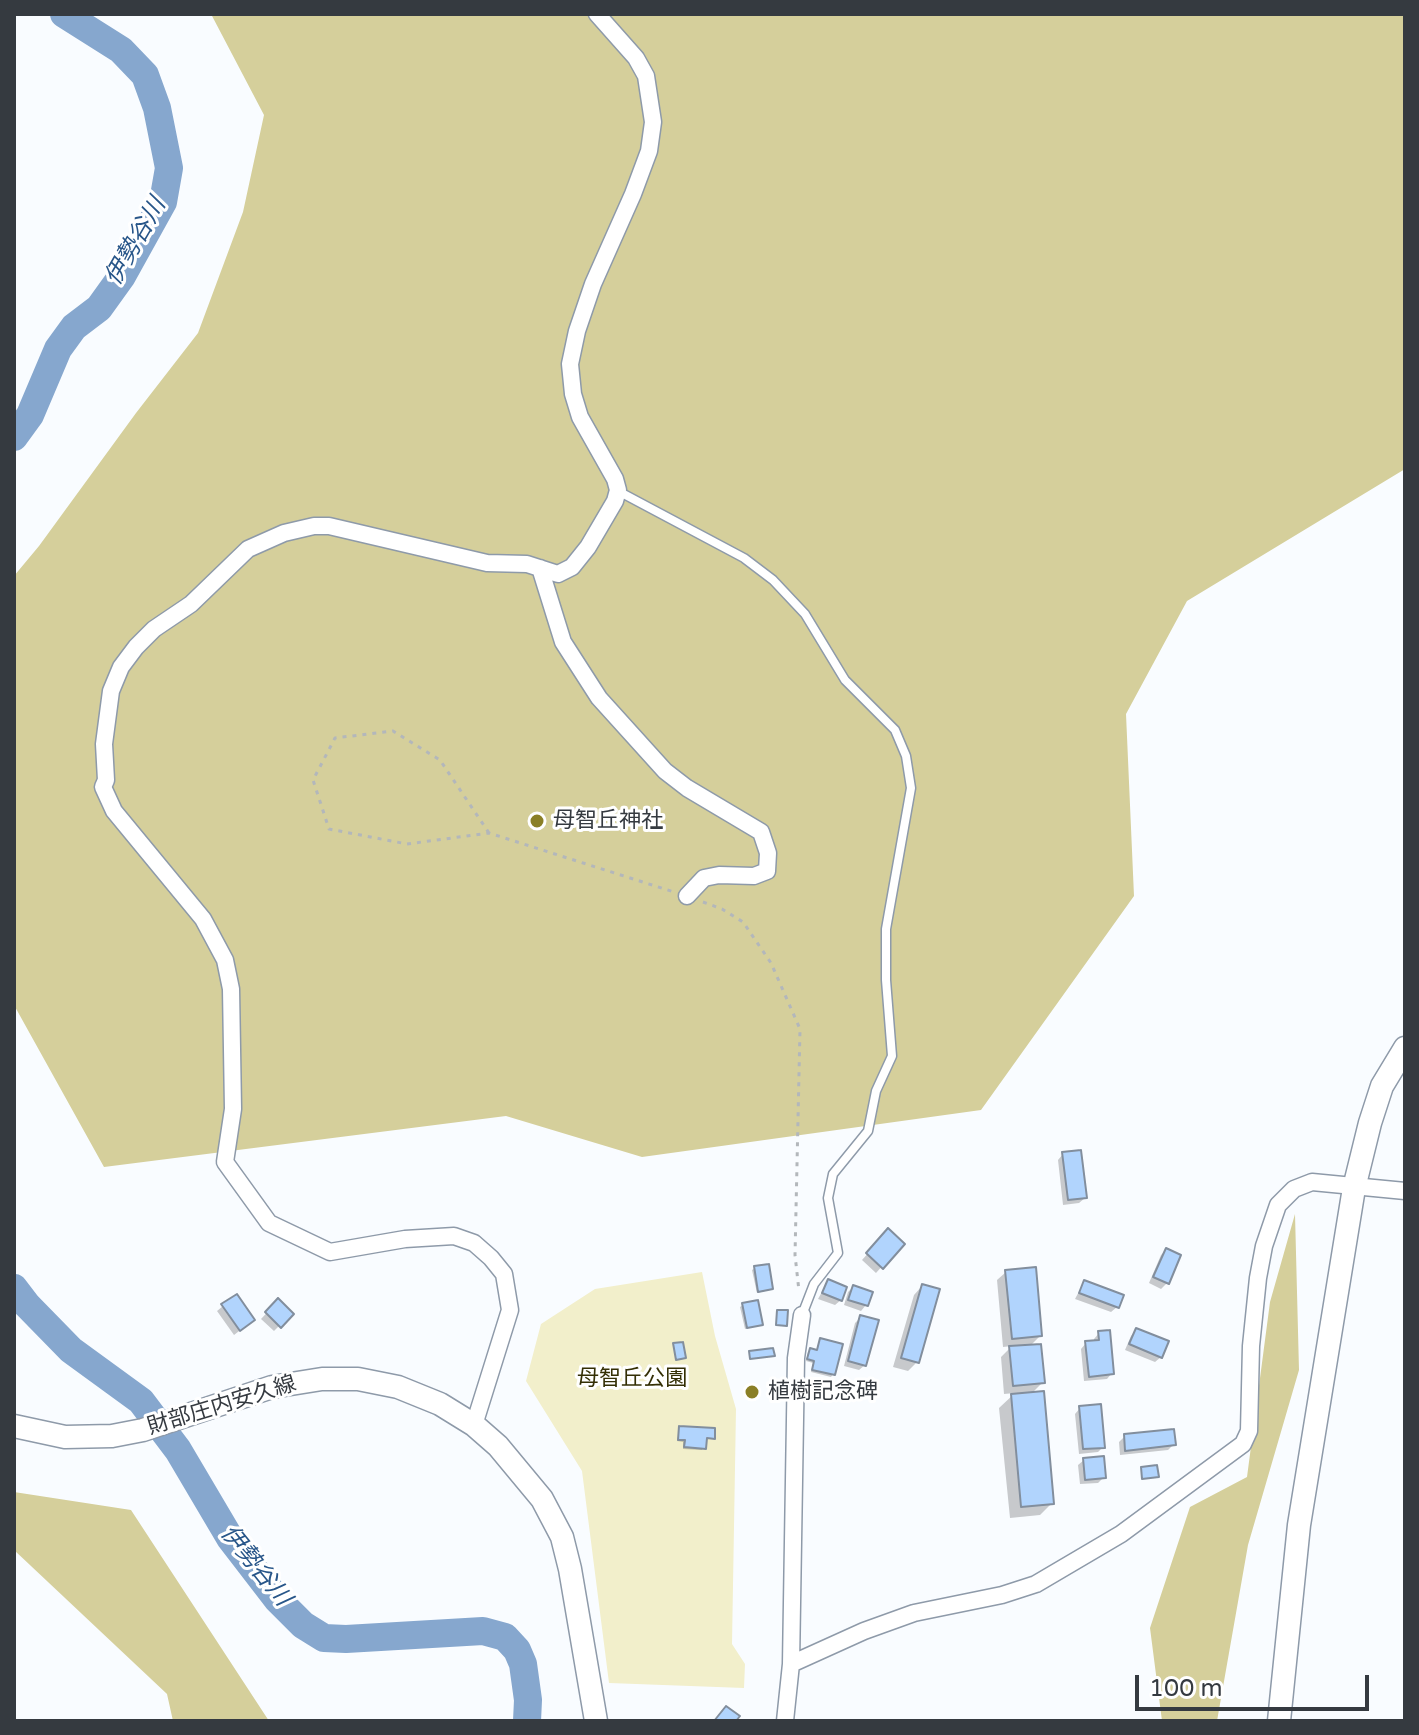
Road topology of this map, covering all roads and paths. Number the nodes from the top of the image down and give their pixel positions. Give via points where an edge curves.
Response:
1 (597, 14) edge
2 (618, 490) junction
3 (540, 568) junction
4 (489, 833) junction
5 (687, 896) junction
6 (1405, 1048) edge
7 (1354, 1188) junction
8 (1405, 1191) edge
9 (802, 1315) junction
10 (474, 1425) junction
11 (14, 1426) edge
12 (791, 1664) junction
13 (596, 1721) edge
14 (785, 1721) edge
15 (1279, 1721) edge

1 - 2 street via 646,76 653,122 649,151 593,284 570,364 580,417
2 - 3 street via 572,567 558,574
2 - 9 lane via 744,558 773,580 805,614 845,680 895,730 906,756 911,788 886,929 892,1056 876,1091 868,1131 833,1174 828,1198 838,1253 814,1284
3 - 5 street via 563,642 599,698 665,771 761,832 767,871 704,878
3 - 10 street via 487,563 329,526 284,533 248,549 136,647 111,691 104,744 103,787 114,811 203,919 225,960 231,989 233,1109 225,1162 269,1223 330,1252 454,1236 474,1243 504,1274 510,1310
4 - 4 path via 407,844 329,829 313,780 335,738 393,731 440,760
4 - 5 path
5 - 9 path via 743,922 771,963 800,1029 795,1255
6 - 7 main road via 1382,1086
7 - 8 street
7 - 12 street via 1312,1182 1278,1205 1258,1278 1249,1431 1243,1444 1121,1534 1036,1584 914,1613
7 - 15 main road via 1299,1525
9 - 12 street via 796,1374
10 - 11 main road, 財部庄内安久線 via 412,1392 358,1379 322,1379 272,1387 112,1436 65,1437
10 - 13 main road, 財部庄内安久線 via 526,1478 562,1537
12 - 14 street

